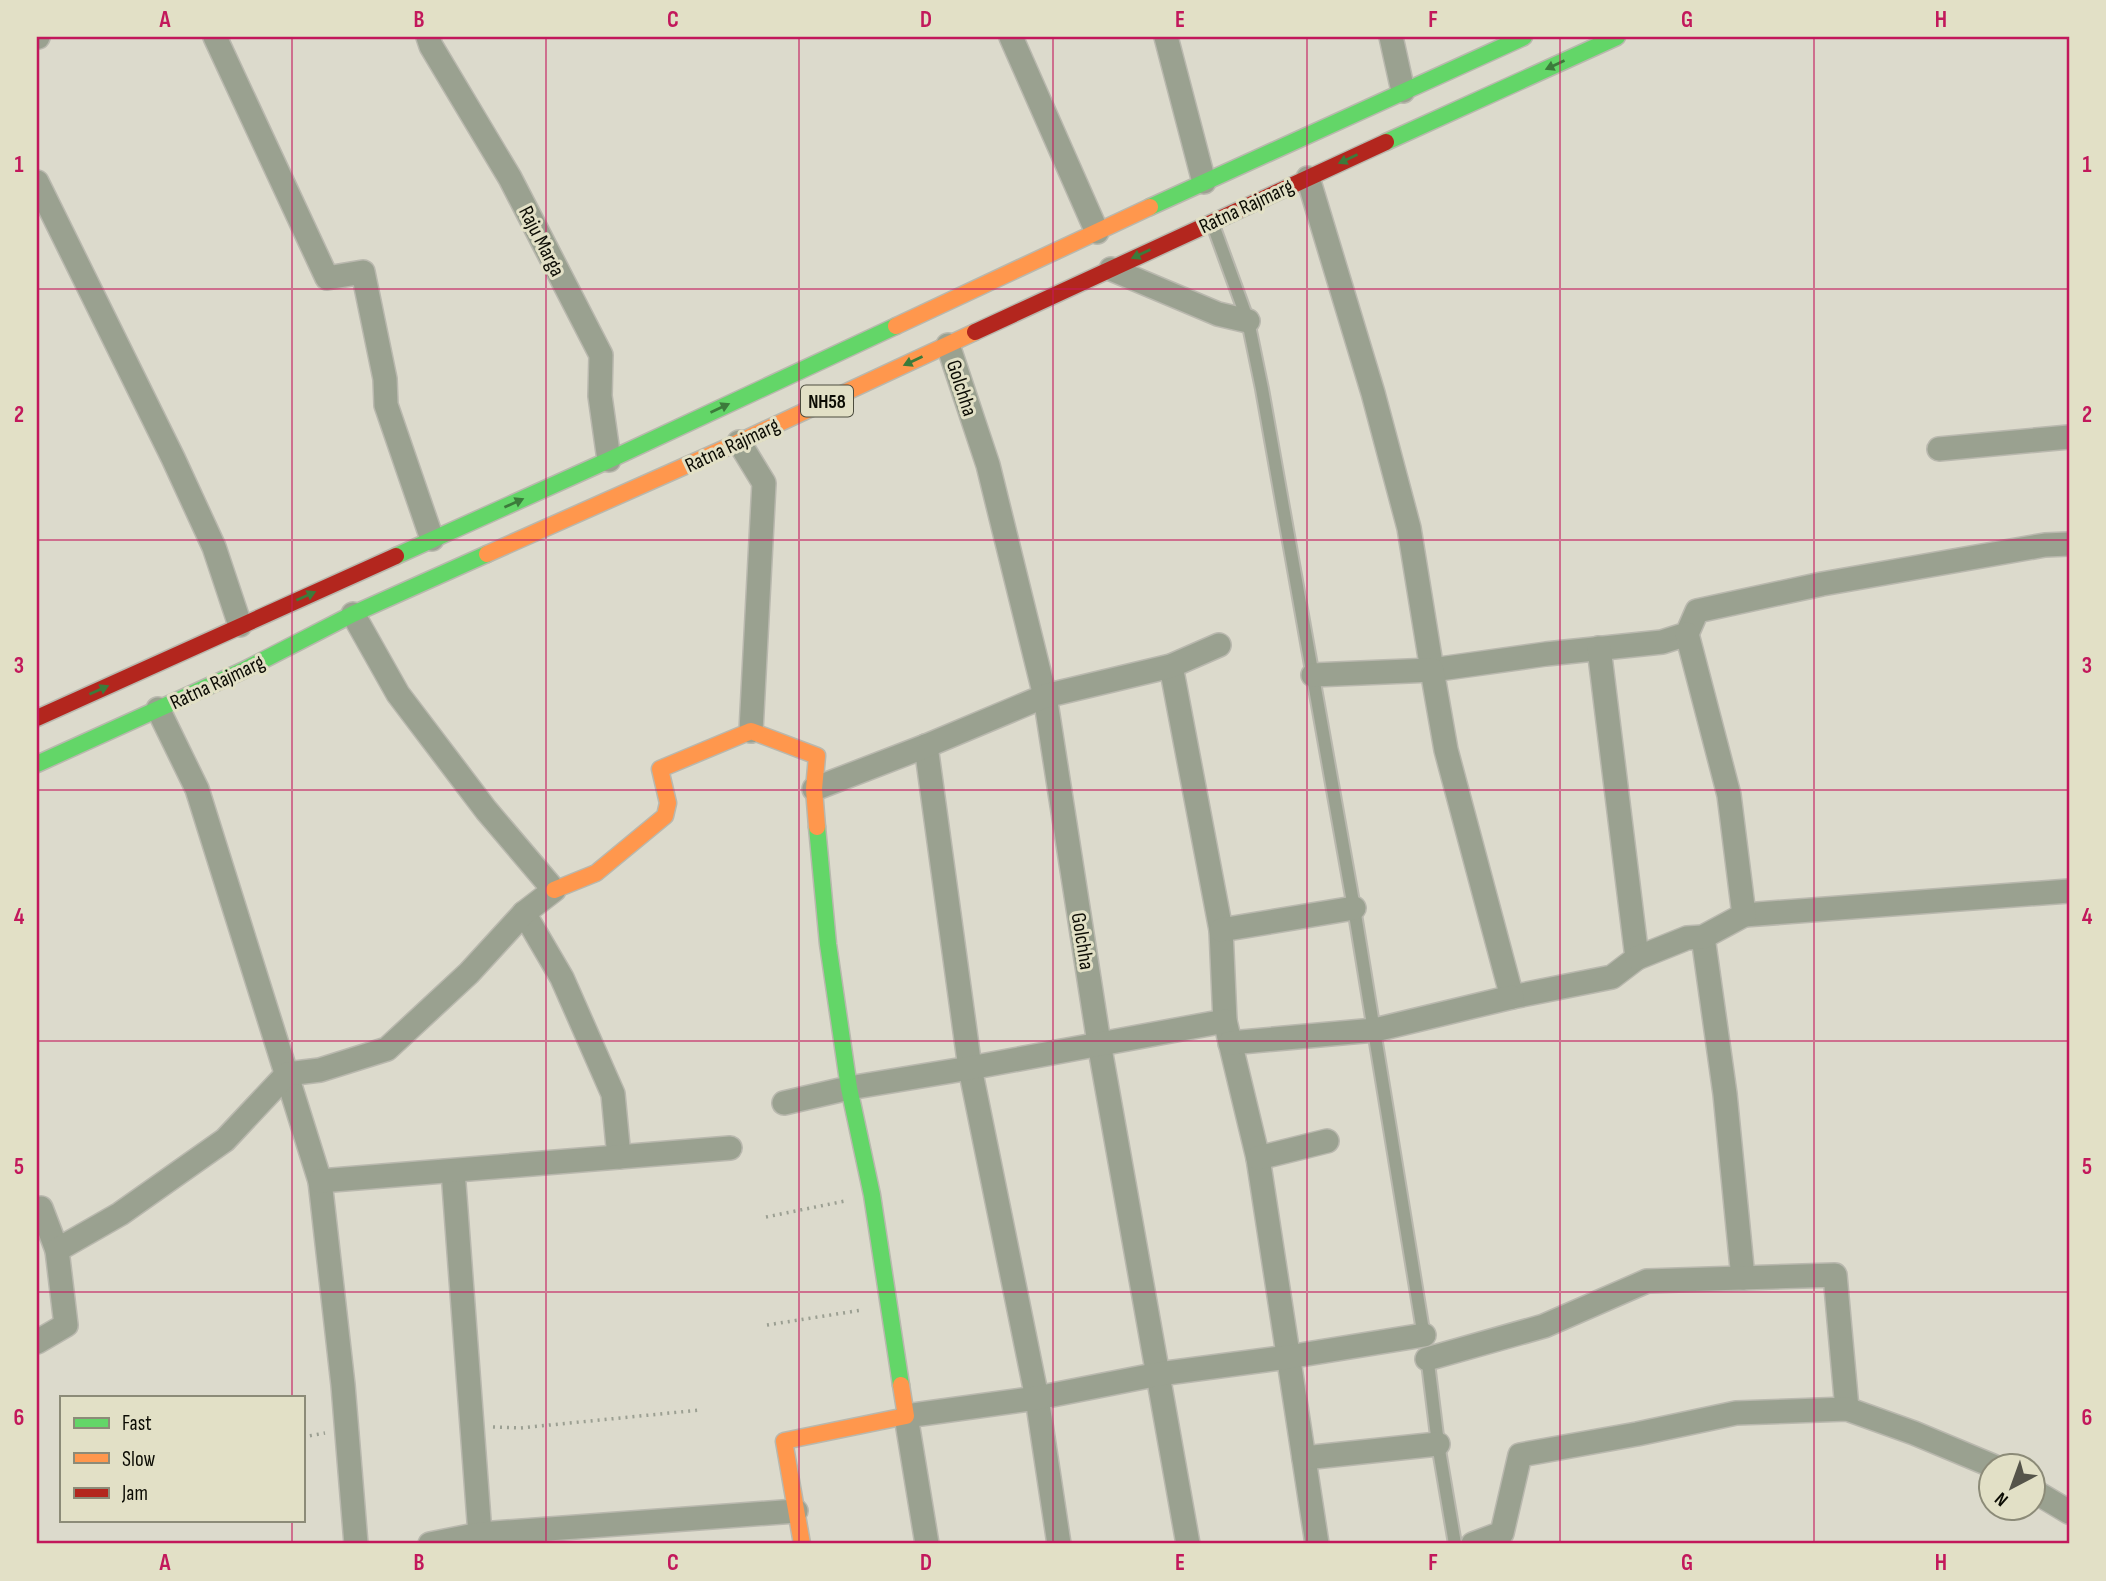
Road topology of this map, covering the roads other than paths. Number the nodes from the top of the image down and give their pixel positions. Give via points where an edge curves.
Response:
1 (215, 37) edge
2 (428, 37) edge
3 (1011, 37) edge
4 (1166, 37) edge
5 (1391, 37) edge
6 (1524, 37) edge
7 (1617, 37) edge
8 (1402, 91) junction
9 (1308, 178) junction
10 (37, 182) edge
11 (1204, 182) junction
12 (1212, 222) junction
13 (1097, 232) junction
14 (1111, 269) junction
15 (1248, 321) junction
16 (948, 345) junction
17 (2069, 437) edge
18 (739, 442) junction
19 (1939, 449) dead end
20 (609, 460) junction
21 (432, 539) junction
22 (2069, 544) edge
23 (353, 614) junction
24 (240, 625) junction
25 (1687, 634) junction
26 (1219, 645) dead end
27 (1599, 648) junction
28 (1171, 666) junction
29 (1432, 670) junction
30 (1313, 675) junction
31 (1045, 696) junction
32 (158, 709) junction
33 (37, 718) edge
34 (751, 731) junction
35 (926, 746) junction
36 (37, 764) edge
37 (814, 789) junction
38 (554, 890) junction
39 (2069, 891) edge
40 (1354, 908) junction
41 (524, 914) junction
42 (1744, 915) junction
43 (1221, 930) junction
44 (1703, 937) junction
45 (1637, 958) junction
46 (1512, 997) junction
47 (1375, 1030) junction
48 (1227, 1032) junction
49 (1099, 1043) junction
50 (970, 1068) junction
51 (287, 1074) junction
52 (849, 1088) junction
53 (784, 1103) dead end
54 (1327, 1140) dead end
55 (730, 1148) dead end
56 (620, 1157) junction
57 (1258, 1158) junction
58 (453, 1171) junction
59 (320, 1181) junction
60 (37, 1209) edge
61 (57, 1250) junction
62 (1743, 1278) junction
63 (1424, 1335) junction
64 (37, 1342) edge
65 (1288, 1357) junction
66 (1427, 1359) junction
67 (1159, 1374) junction
68 (1037, 1398) junction
69 (1847, 1409) junction
70 (906, 1416) junction
71 (1438, 1444) junction
72 (1304, 1458) junction
73 (1976, 1458) edge
74 (2046, 1498) edge
75 (796, 1511) junction
76 (2069, 1512) edge
77 (480, 1534) junction
78 (356, 1544) edge
79 (430, 1544) edge
80 (802, 1544) edge
81 (927, 1544) edge
82 (1059, 1544) edge
83 (1188, 1544) edge
84 (1317, 1544) edge
85 (1455, 1544) edge
86 (1473, 1544) edge

1 - 21 street via 327,278 363,272 386,405
2 - 20 street, Raju Marga via 510,178 601,355 600,396
3 - 13 street
4 - 11 street
5 - 8 street
6 - 8 main road, Ratna Rajmarg / NH58
7 -> 9 main road, Ratna Rajmarg / NH58
8 - 11 main road, Ratna Rajmarg / NH58
9 - 12 main road, Ratna Rajmarg / NH58
9 - 29 street via 1409,527
10 - 24 street via 214,547
11 - 13 main road, Ratna Rajmarg / NH58
12 -> 14 main road, Ratna Rajmarg / NH58
12 - 15 lane
20 -> 13 main road, Ratna Rajmarg / NH58
14 - 15 street via 1218,314
14 - 16 main road, Ratna Rajmarg / NH58
15 - 30 lane
16 -> 18 main road, Ratna Rajmarg / NH58
16 - 31 street, Golchha via 988,465
17 - 19 street
18 - 23 main road, Ratna Rajmarg / NH58
18 - 34 street via 764,483
21 -> 20 main road, Ratna Rajmarg / NH58
24 -> 21 main road, Ratna Rajmarg / NH58
22 - 25 street via 1822,584 1697,611
23 - 32 main road, Ratna Rajmarg / NH58
23 - 38 street via 398,694
33 -> 24 main road, Ratna Rajmarg / NH58
25 - 27 street via 1662,642
25 - 42 street via 1730,795
26 - 28 street
27 - 29 street
27 - 45 street
28 - 31 street
28 - 43 street
29 - 30 street
29 - 46 street via 1446,750
30 - 40 lane
31 - 35 street
31 - 49 street, Golchha
32 - 36 main road, Ratna Rajmarg / NH58
32 - 51 street via 197,789
34 - 37 main road via 817,756
34 - 38 main road via 660,769 668,803 665,816 596,873
35 - 37 street
35 - 50 street
37 - 52 main road via 828,944
38 - 41 street
39 - 42 street
40 - 43 street
40 - 47 lane
41 - 51 street via 387,1049 320,1070
41 - 56 street via 562,978 613,1094
42 - 44 street
43 - 48 street
44 - 45 street via 1687,938
44 - 62 street via 1725,1094
45 - 46 street via 1612,977
46 - 47 street
47 - 48 street
47 - 63 lane
48 - 49 street
48 - 57 street
49 - 50 street
49 - 67 street, Golchha
50 - 52 street
50 - 68 street
51 - 59 street
51 - 61 street via 225,1140 120,1214
52 - 53 street
52 - 70 main road via 872,1195
54 - 57 street
55 - 56 street
56 - 58 street
57 - 65 street
58 - 59 street
58 - 77 street
59 - 78 street
60 - 61 street via 41,1208
61 - 64 street via 66,1325
62 - 66 street via 1647,1281 1544,1326
62 - 69 street via 1835,1275
63 - 65 street
63 - 66 lane
65 - 67 street
65 - 72 street
66 - 71 lane
67 - 68 street
67 - 83 street, Golchha
68 - 70 street
68 - 82 street
69 - 73 street
69 - 86 street via 1735,1413 1520,1455 1502,1533
70 - 75 main road via 785,1441
70 - 81 street
71 - 72 street
71 - 85 lane
72 - 84 street
74 - 76 street
75 - 77 street
75 - 80 main road
77 - 79 street

